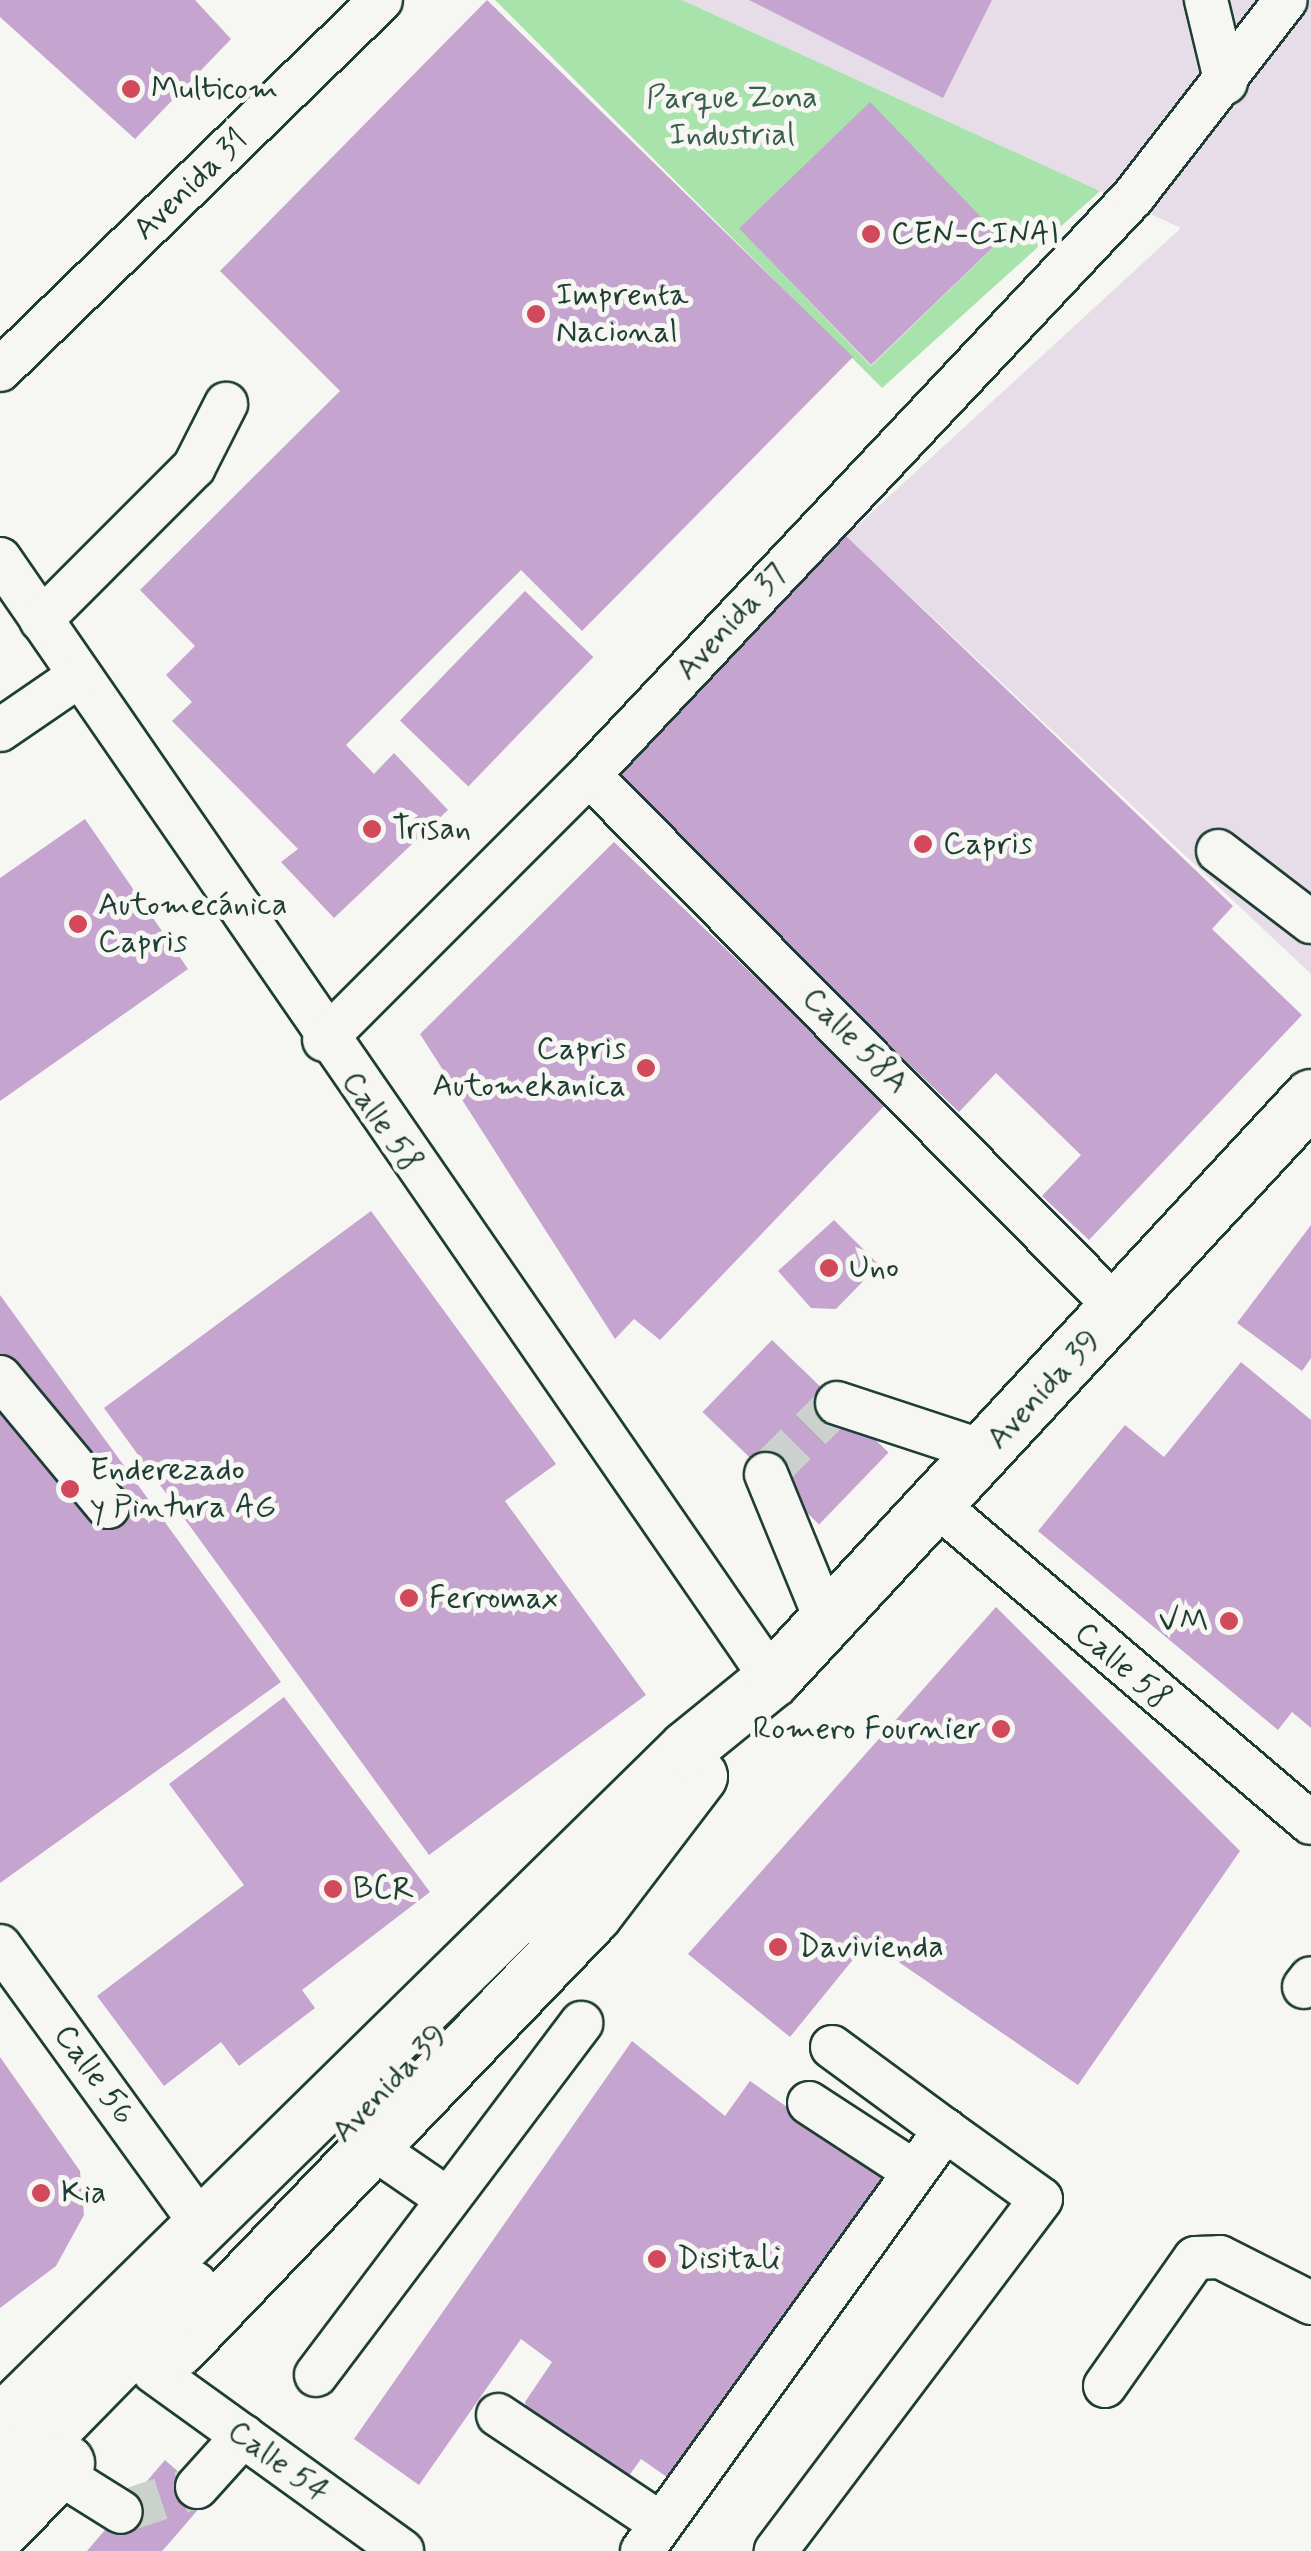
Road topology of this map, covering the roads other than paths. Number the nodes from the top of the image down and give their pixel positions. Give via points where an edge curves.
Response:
1 (381, 0) edge
2 (1206, 0) edge
3 (1286, 0) edge
4 (1226, 83) junction
5 (0, 370) edge
6 (226, 404) dead end
7 (0, 559) edge
8 (41, 620) junction
9 (79, 676) junction
10 (0, 730) edge
11 (588, 775) junction
12 (1218, 851) dead end
13 (1311, 922) edge
14 (324, 1040) junction
15 (1311, 1097) edge
16 (1120, 1310) junction
17 (0, 1377) edge
18 (837, 1403) dead end
19 (986, 1452) junction
20 (766, 1474) dead end
21 (936, 1504) junction
22 (108, 1506) dead end
23 (827, 1623) junction
24 (772, 1679) junction
25 (704, 1747) junction
26 (1311, 1823) edge
27 (0, 1946) edge
28 (581, 2022) dead end
29 (832, 2047) dead end
30 (809, 2103) dead end
31 (946, 2130) junction
32 (369, 2145) junction
33 (915, 2172) junction
34 (445, 2197) junction
35 (187, 2204) junction
36 (1311, 2303) edge
37 (154, 2372) junction
38 (316, 2375) dead end
39 (0, 2386) edge
40 (1105, 2386) dead end
41 (498, 2414) dead end
42 (0, 2422) edge
43 (243, 2436) junction
44 (57, 2472) junction
45 (0, 2482) edge
46 (197, 2488) tunnel mouth
47 (120, 2512) dead end
48 (0, 2532) edge
49 (651, 2537) edge
50 (402, 2551) edge
51 (776, 2551) edge

1 - 5 street, Avenida 31
2 - 4 street
3 - 4 street, Avenida 37
4 - 11 street, Avenida 37 via 1133,197
6 - 8 street via 194,467
7 - 8 street, Calle 58
8 - 9 street, Calle 58
9 - 10 street
9 - 14 street, Calle 58
11 - 14 street, Avenida 37
11 - 16 street, Calle 58A
12 - 13 street
14 - 24 street, Calle 58
15 - 16 main road, Avenida 39
16 - 19 main road, Avenida 39
17 - 22 street
18 - 19 street
19 - 21 main road, Avenida 39
20 - 23 street
21 - 23 main road, Avenida 39
21 - 26 street, Calle 58
23 - 24 main road, Avenida 39
24 - 25 main road, Avenida 39
25 - 32 main road via 593,1915
25 - 35 main road via 543,1866
25 - 42 main road, Avenida 39
25 - 45 main road, Avenida 39
27 - 35 street, Calle 56
28 - 34 street
29 - 31 street
30 - 33 street
31 - 33 street
31 - 51 street via 1041,2199
32 - 34 street
32 - 37 main road
33 - 49 street
34 - 38 street
35 - 39 main road
36 - 40 street via 1220,2258 1195,2258
37 - 43 street, Calle 54
37 - 44 main road
41 - 49 street
43 - 46 street
43 - 50 street, Calle 54
44 - 47 street
44 - 48 main road

